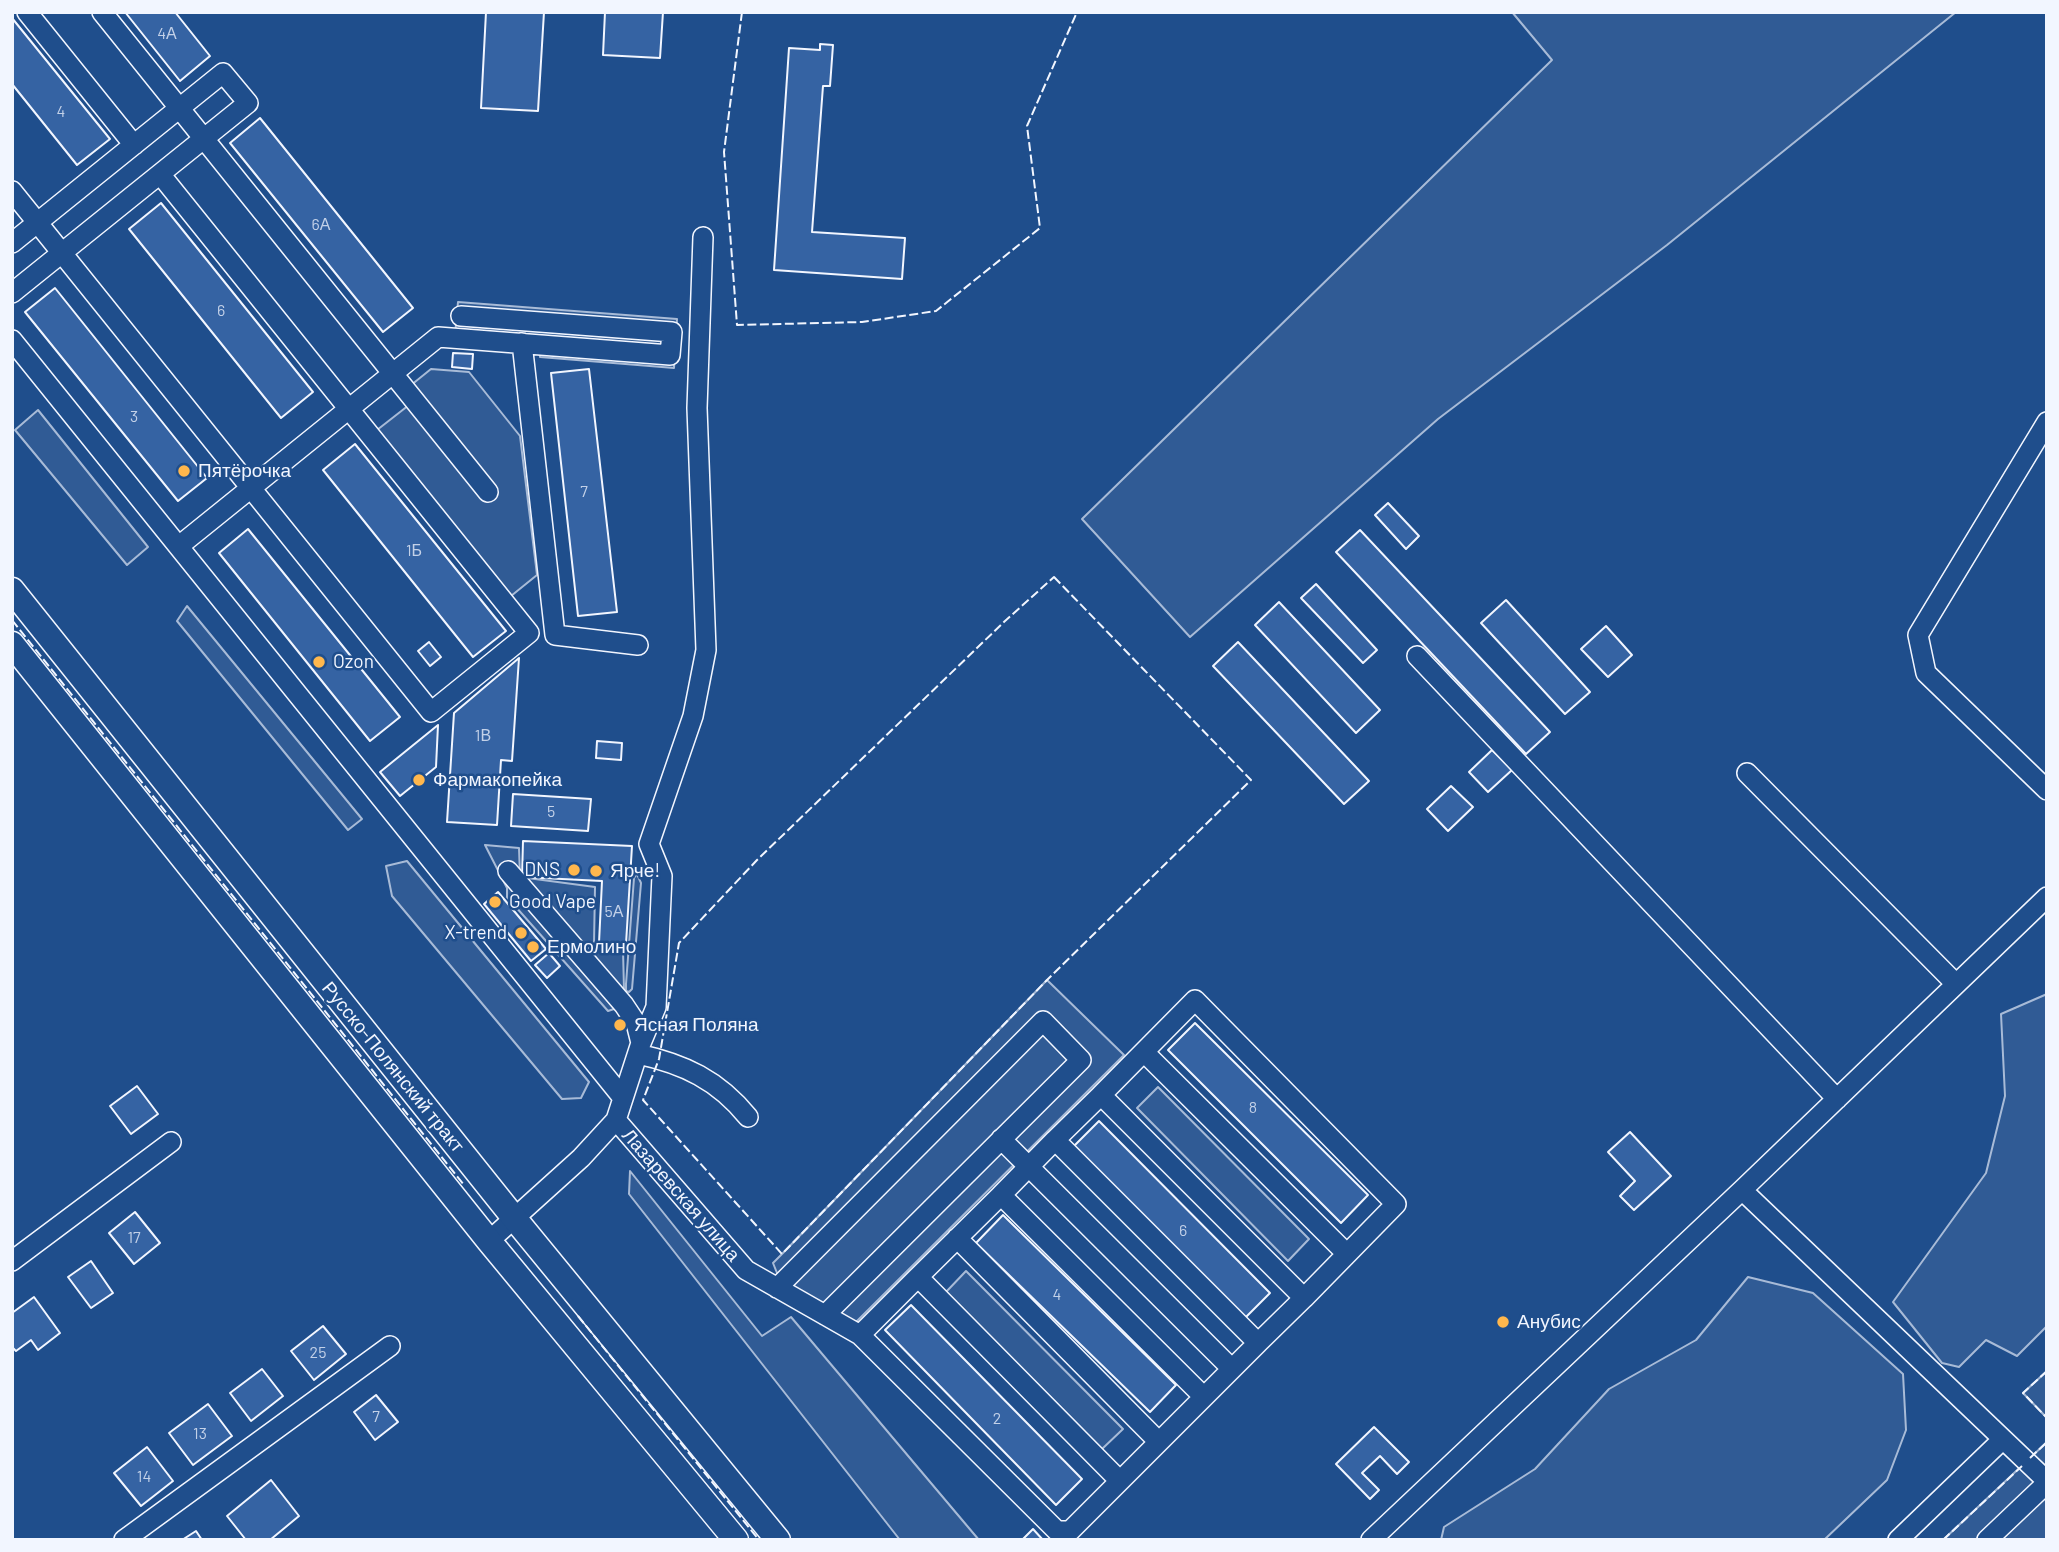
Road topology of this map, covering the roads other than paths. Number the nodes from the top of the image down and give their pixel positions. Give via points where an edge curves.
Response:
1 (27, 12) edge
2 (102, 12) edge
3 (179, 108) junction
4 (204, 139) junction
5 (134, 145) junction
6 (160, 174) junction
7 (12, 191) edge
8 (37, 223) junction
9 (703, 237) dead end
10 (12, 243) edge
11 (62, 253) junction
12 (12, 293) edge
13 (461, 316) dead end
14 (12, 340) edge
15 (522, 343) junction
16 (393, 374) junction
17 (349, 409) junction
18 (2047, 422) edge
19 (251, 488) junction
20 (488, 492) dead end
21 (178, 546) junction
22 (12, 590) edge
23 (12, 644) edge
24 (638, 645) dead end
25 (1417, 656) dead end
26 (1747, 773) dead end
27 (2047, 790) edge
28 (508, 871) dead end
29 (2047, 897) edge
30 (1956, 984) junction
31 (639, 1049) junction
32 (1144, 1052) junction
33 (1101, 1095) junction
34 (623, 1098) junction
35 (1838, 1098) junction
36 (748, 1117) dead end
37 (616, 1120) junction
38 (1001, 1139) junction
39 (1055, 1140) junction
40 (171, 1142) dead end
41 (1029, 1166) junction
42 (1742, 1190) junction
43 (1001, 1195) junction
44 (514, 1219) junction
45 (957, 1238) junction
46 (489, 1241) junction
47 (1347, 1254) junction
48 (12, 1261) edge
49 (918, 1277) junction
50 (778, 1288) junction
51 (1304, 1298) junction
52 (825, 1315) junction
53 (860, 1335) junction
54 (1258, 1343) junction
55 (390, 1346) dead end
56 (1232, 1369) junction
57 (1204, 1397) junction
58 (2003, 1440) junction
59 (1159, 1442) junction
60 (1120, 1481) junction
61 (2047, 1482) edge
62 (124, 1540) edge
63 (736, 1540) edge
64 (778, 1540) edge
65 (1371, 1540) edge
66 (1898, 1540) edge
67 (1987, 1540) edge

1 - 5 street
2 - 3 street
3 - 4 street
3 - 4 street via 223,73 248,103
3 - 5 street
4 - 6 street
4 - 16 street
5 - 8 street
6 - 11 street
6 - 17 street
7 - 8 street
8 - 10 street
8 - 11 street
9 - 31 street via 697,408 706,650 692,716 649,844 662,876 656,1006
11 - 12 street
11 - 19 street
13 - 15 street via 672,332 670,355
14 - 21 street
15 - 16 street via 438,337
15 - 24 street via 555,635
16 - 17 street
16 - 20 street
17 - 19 street
17 - 19 street via 529,633 431,712
18 - 27 street via 1918,635 1926,673
19 - 21 street
21 - 34 street
22 - 44 main road, Русско-Полянский тракт
23 - 46 main road, Русско-Полянский тракт
25 - 35 street
26 - 30 street
28 - 31 street via 624,1005 636,1023
29 - 30 street
30 - 35 street
31 - 34 street
31 - 36 street via 710,1081 731,1096
32 - 33 street
32 - 47 street
32 - 47 street, Лазаревская улица via 1195,1000 1396,1204
33 - 39 street
33 - 51 street
34 - 37 street
35 - 42 street
37 - 44 street
37 - 50 street, Лазаревская улица via 746,1270
38 - 41 street
38 - 50 street via 1081,1060 1042,1021
38 - 52 street
39 - 41 street
39 - 54 street
40 - 48 street
41 - 43 street
41 - 56 street
42 - 58 street
42 - 65 street
43 - 45 street
43 - 57 street
44 - 46 street
44 - 64 main road, Русско-Полянский тракт
45 - 49 street
45 - 59 street
46 - 63 main road, Русско-Полянский тракт
47 - 51 street, Лазаревская улица
49 - 53 street
49 - 60 street
50 - 52 street, Лазаревская улица
51 - 54 street, Лазаревская улица
52 - 53 street, Лазаревская улица
53 - 60 street, Лазаревская улица via 1057,1531 1070,1531
54 - 56 street, Лазаревская улица
55 - 62 street
56 - 57 street, Лазаревская улица
57 - 59 street, Лазаревская улица
58 - 61 street
58 - 66 street
59 - 60 street, Лазаревская улица
61 - 67 street

